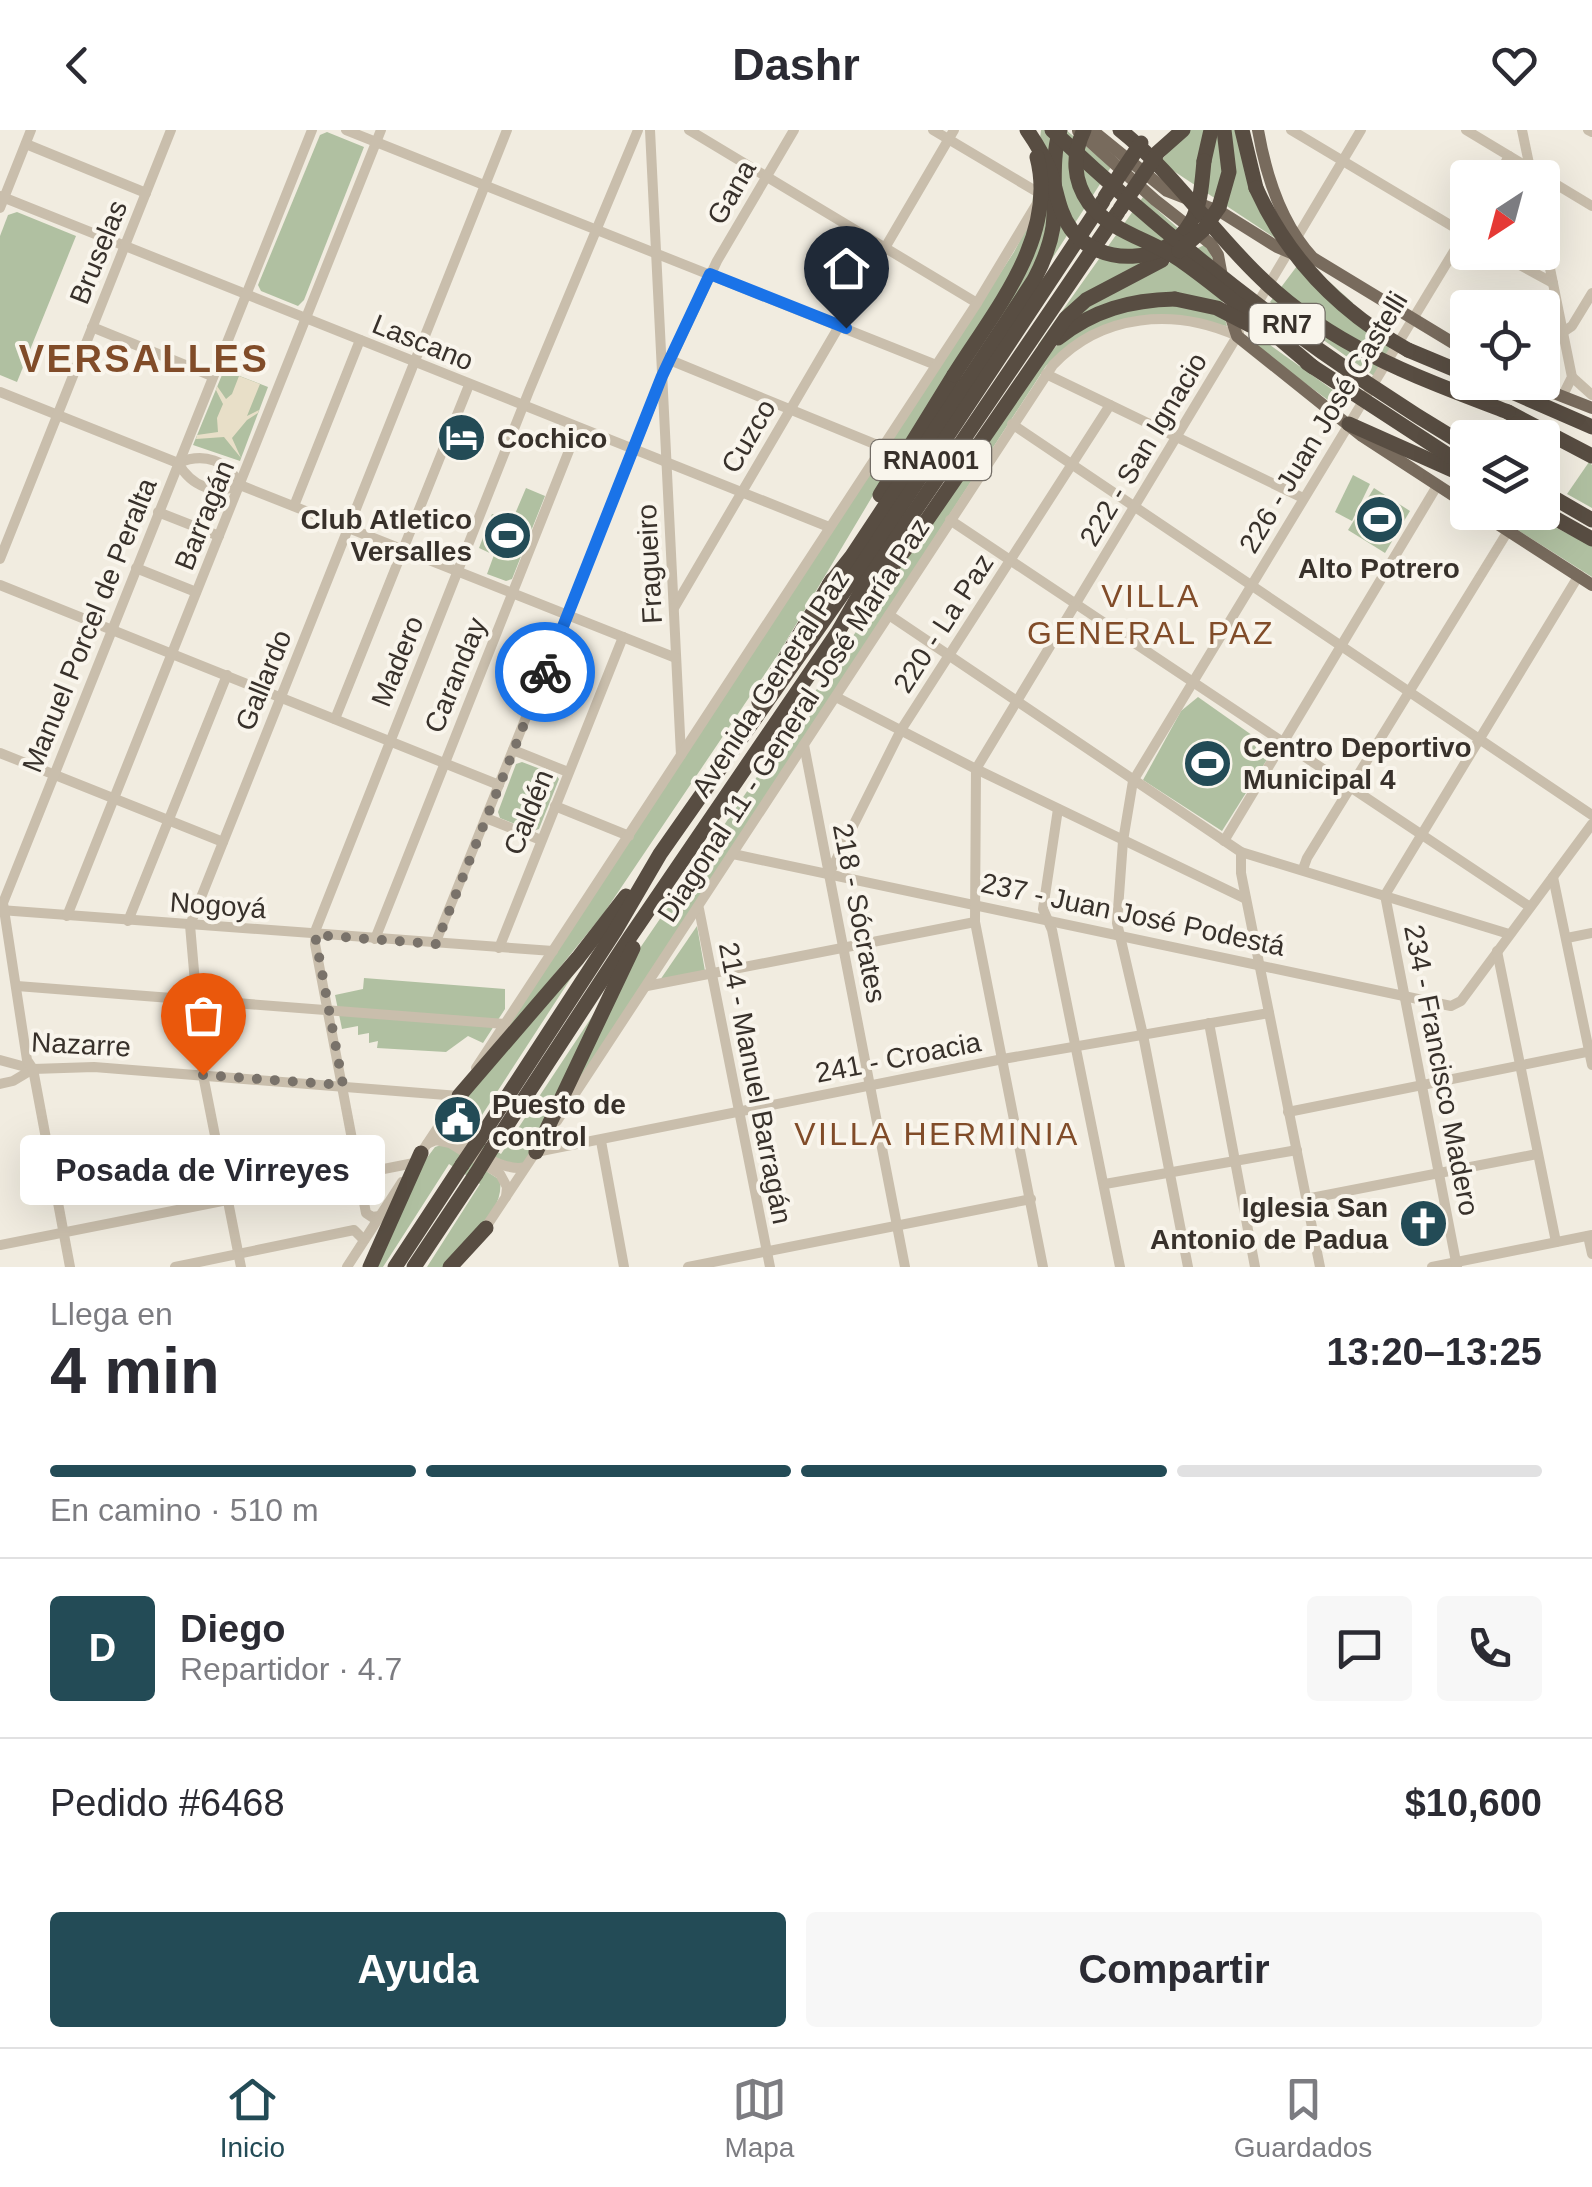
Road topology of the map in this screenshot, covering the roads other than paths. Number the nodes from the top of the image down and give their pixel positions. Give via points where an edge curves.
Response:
1 (32, 130) edge
2 (171, 130) edge
3 (312, 130) edge
4 (347, 130) edge
5 (507, 130) edge
6 (638, 130) edge
7 (650, 130) edge
8 (689, 130) edge
9 (794, 130) edge
10 (933, 130) edge
11 (1026, 130) edge
12 (1036, 130) edge
13 (1056, 130) edge
14 (1080, 130) edge
15 (1092, 130) edge
16 (1120, 130) edge
17 (1172, 130) edge
18 (1183, 130) edge
19 (1211, 130) edge
20 (1224, 130) edge
21 (1291, 130) edge
22 (1361, 130) edge
23 (1466, 130) edge
24 (1522, 130) edge
25 (1247, 132) edge
26 (951, 135) edge
27 (378, 136) edge
28 (26, 144) junction
29 (1148, 144) edge
30 (1509, 156) junction
31 (1507, 160) edge
32 (1514, 160) edge
33 (1528, 160) edge
34 (1342, 161) junction
35 (1039, 166) junction
36 (766, 177) junction
37 (485, 186) junction
38 (1560, 188) edge
39 (1110, 192) junction
40 (146, 193) junction
41 (1039, 193) junction
42 (1, 200) edge
43 (1592, 206) edge
44 (1450, 224) edge
45 (596, 229) junction
46 (1297, 239) junction
47 (125, 246) junction
48 (885, 248) junction
49 (1288, 252) junction
50 (656, 253) junction
51 (1314, 258) junction
52 (1450, 258) edge
53 (1529, 270) edge
54 (1550, 270) edge
55 (710, 274) junction
56 (1553, 283) junction
57 (1592, 293) edge
58 (246, 294) junction
59 (976, 303) junction
60 (306, 319) junction
61 (1411, 319) junction
62 (839, 326) junction
63 (92, 327) junction
64 (1564, 332) junction
65 (1237, 336) junction
66 (360, 340) junction
67 (1450, 342) edge
68 (1040, 354) junction
69 (666, 358) junction
70 (414, 362) junction
71 (936, 364) junction
72 (1314, 367) junction
73 (1450, 368) edge
74 (1046, 374) junction
75 (212, 376) junction
76 (662, 376) junction
77 (1572, 376) junction
78 (468, 385) junction
79 (0, 392) edge
80 (1592, 395) edge
81 (1562, 397) joint
82 (1530, 400) edge
83 (1537, 403) junction
84 (1110, 404) junction
85 (523, 406) junction
86 (1592, 408) edge
87 (790, 410) junction
88 (57, 415) junction
89 (1012, 424) junction
90 (1349, 424) junction
91 (1592, 427) edge
92 (578, 428) junction
93 (1450, 435) edge
94 (1592, 435) edge
95 (1176, 437) junction
96 (882, 447) junction
97 (633, 450) junction
98 (1450, 456) edge
99 (1592, 456) edge
100 (666, 462) junction
101 (178, 464) junction
102 (1072, 464) junction
103 (1450, 470) edge
104 (240, 485) junction
105 (1437, 486) junction
106 (742, 492) junction
107 (1450, 494) edge
108 (1303, 498) junction
109 (1560, 501) edge
110 (294, 506) junction
111 (1135, 506) junction
112 (158, 512) junction
113 (950, 520) junction
114 (1592, 520) edge
115 (1560, 521) edge
116 (349, 528) junction
117 (830, 528) junction
118 (1508, 531) joint
119 (220, 536) junction
120 (1592, 539) edge
121 (403, 549) junction
122 (0, 558) edge
123 (1010, 560) junction
124 (136, 568) junction
125 (457, 571) junction
126 (1579, 576) junction
127 (1250, 584) junction
128 (829, 585) junction
129 (0, 586) edge
130 (1592, 586) edge
131 (196, 592) junction
132 (512, 593) junction
133 (1076, 604) junction
134 (673, 610) junction
135 (568, 615) junction
136 (889, 615) junction
137 (111, 630) junction
138 (838, 632) junction
139 (623, 637) junction
140 (1343, 645) junction
141 (172, 653) junction
142 (949, 656) junction
143 (676, 658) junction
144 (227, 675) junction
145 (1192, 682) junction
146 (1410, 691) junction
147 (280, 697) junction
148 (836, 697) junction
149 (1017, 701) junction
150 (336, 719) junction
151 (751, 720) junction
152 (901, 730) junction
153 (1480, 738) junction
154 (390, 741) junction
155 (1283, 742) junction
156 (804, 745) junction
157 (513, 750) junction
158 (0, 753) edge
159 (681, 756) junction
160 (444, 763) junction
161 (976, 769) junction
162 (568, 772) junction
163 (54, 774) junction
164 (1133, 780) junction
165 (500, 784) junction
166 (1351, 788) junction
167 (114, 799) junction
168 (555, 806) junction
169 (1058, 809) junction
170 (1592, 814) edge
171 (486, 818) junction
172 (169, 820) junction
173 (1592, 824) edge
174 (1421, 834) junction
175 (629, 836) junction
176 (541, 840) junction
177 (1123, 841) junction
178 (1224, 841) junction
179 (223, 842) junction
180 (1241, 852) junction
181 (660, 854) junction
182 (734, 854) junction
183 (1304, 869) junction
184 (674, 872) junction
185 (829, 874) junction
186 (1552, 877) junction
187 (1386, 895) junction
188 (1246, 898) junction
189 (974, 903) junction
190 (1530, 907) junction
191 (698, 908) junction
192 (1, 910) edge
193 (67, 916) junction
194 (1047, 918) junction
195 (128, 920) junction
196 (975, 922) junction
197 (190, 924) junction
198 (1119, 934) junction
199 (1509, 934) junction
200 (1592, 934) edge
201 (315, 935) junction
202 (1568, 938) junction
203 (375, 939) junction
204 (436, 944) junction
205 (499, 948) junction
206 (844, 948) junction
207 (553, 951) junction
208 (1496, 952) junction
209 (1261, 964) junction
210 (711, 975) junction
211 (17, 986) junction
212 (647, 986) junction
213 (1403, 995) junction
214 (197, 1001) junction
215 (328, 1011) junction
216 (1269, 1013) junction
217 (505, 1024) junction
218 (1209, 1024) junction
219 (1143, 1035) junction
220 (1075, 1046) junction
221 (1591, 1051) edge
222 (1003, 1059) junction
223 (0, 1060) edge
224 (1521, 1064) junction
225 (1592, 1065) edge
226 (33, 1069) junction
227 (203, 1075) junction
228 (0, 1084) edge
229 (343, 1085) junction
230 (1422, 1085) junction
231 (871, 1086) junction
232 (459, 1096) junction
233 (737, 1112) junction
234 (1288, 1112) junction
235 (447, 1114) junction
236 (601, 1140) junction
237 (486, 1144) junction
238 (1296, 1150) junction
239 (421, 1153) junction
240 (1537, 1154) junction
241 (531, 1159) junction
242 (1234, 1161) junction
243 (469, 1169) junction
244 (358, 1172) junction
245 (1439, 1174) junction
246 (1171, 1175) junction
247 (1105, 1184) junction
248 (506, 1198) junction
249 (227, 1199) junction
250 (1031, 1199) junction
251 (1306, 1199) junction
252 (366, 1214) junction
253 (380, 1216) junction
254 (897, 1226) junction
255 (486, 1228) junction
256 (354, 1230) junction
257 (63, 1232) junction
258 (1590, 1236) edge
259 (364, 1240) junction
260 (1556, 1242) junction
261 (0, 1245) edge
262 (767, 1251) junction
263 (1592, 1254) edge
264 (239, 1261) edge
265 (1457, 1265) edge
266 (70, 1267) edge
267 (175, 1267) edge
268 (347, 1267) edge
269 (370, 1267) edge
270 (395, 1267) edge
271 (414, 1267) edge
272 (450, 1267) edge
273 (462, 1267) edge
274 (624, 1267) edge
275 (688, 1267) edge
276 (770, 1267) edge
277 (905, 1267) edge
278 (1043, 1267) edge
279 (1120, 1267) edge
280 (1188, 1267) edge
281 (1255, 1267) edge
282 (1320, 1267) edge
283 (1432, 1267) edge

1 - 28 street
2 - 40 street, Bruselas
3 - 58 street, Manuel Porcel de Peralta
4 - 27 street
5 - 37 street, Gallardo
6 - 45 street, Madero
7 - 50 street, Fragueiro
8 - 36 street
9 - 36 street, Gana
10 - 26 street
11 - 19 highway, bridge via 1044,157 1070,227 1092,248 1116,256 1146,254 1186,229 1198,202
11 - 35 highway, bridge
12 - 35 street, Avenida General Paz
13 - 39 highway, bridge
13 - 128 highway, bridge via 1054,223 1044,260
14 - 65 main road via 1218,255
14 - 72 highway, bridge via 1076,174 1094,209 1178,259
15 - 49 main road via 1162,188 1221,212
16 - 29 highway, bridge
17 - 29 highway, Avenida General Paz / RNA001
18 - 29 highway
20 - 68 highway, bridge via 1229,172 1218,207 1195,239 1086,300
21 - 34 street
22 - 34 street, 222 - San Ignacio
23 - 30 street
24 - 33 street
25 - 46 main road
25 - 73 highway, bridge via 1256,188 1276,228 1318,281 1369,326
26 - 41 street
26 - 48 street, Cuzco
27 - 37 street
27 - 60 street, Barragán
28 - 40 street
28 - 42 street
29 - 39 highway, Avenida General Paz / RNA001, bridge
29 - 99 highway, RN7, bridge via 1245,263 1312,322 1378,361 1508,412
29 - 138 highway, Avenida General Paz / RNA001, bridge via 1120,210
30 - 31 street
30 - 32 street
34 - 44 street
34 - 46 street, 222 - San Ignacio
35 - 41 street, Avenida General Paz
35 - 128 highway, bridge via 1042,210 1025,258
36 - 48 street
36 - 55 street, Gana
37 - 45 street
37 - 70 street, Gallardo
38 - 43 street
39 - 93 highway, RN7, bridge via 1325,353
39 - 151 highway, Avenida General Paz / RNA001 via 850,584
40 - 47 street, Bruselas
41 - 59 street, Avenida General Paz
42 - 47 street, Lascano
45 - 50 street
45 - 85 street, Madero
46 - 49 street, 222 - San Ignacio
46 - 51 main road
47 - 58 street, Lascano
47 - 63 street, Bruselas
48 - 59 street
48 - 62 street, Cuzco
49 - 51 main road
49 - 65 street, 222 - San Ignacio
50 - 55 street
50 - 69 street, Fragueiro
51 - 61 main road
52 - 61 street, 226 - Juan José Castelli
53 - 56 street
54 - 56 street
55 - 62 street
55 - 69 street, Gana
56 - 64 street
57 - 64 street
58 - 60 street, Lascano
58 - 75 street, Manuel Porcel de Peralta
59 - 71 street, Avenida General Paz
60 - 66 street, Lascano
60 - 104 street, Barragán
61 - 67 main road
61 - 90 street, 226 - Juan José Castelli
62 - 71 street
62 - 87 street, Cuzco
63 - 75 street
63 - 88 street, Bruselas
64 - 77 street
65 - 74 street, Diagonal 11 - General José María Paz via 1189,320 1138,320 1090,337
65 - 90 main road
65 - 95 street, 222 - San Ignacio
66 - 70 street, Lascano
66 - 110 street
68 - 72 highway, bridge via 1096,314 1175,299 1235,316
68 - 138 highway via 876,590
69 - 76 street, Fragueiro
69 - 87 street
70 - 78 street, Lascano
70 - 116 street, Gallardo
71 - 96 street, Avenida General Paz
72 - 98 highway, bridge
74 - 84 street
74 - 89 street, Diagonal 11 - General José María Paz
75 - 101 street, Manuel Porcel de Peralta
76 - 97 street
76 - 100 street, Fragueiro
77 - 80 street
77 - 81 street
78 - 85 street, Lascano
78 - 121 street
79 - 88 street
81 - 86 main road
82 - 83 highway
83 - 91 highway
83 - 94 highway
84 - 95 street
84 - 102 street, 220 - La Paz
85 - 92 street, Lascano
85 - 125 street, Madero
87 - 96 street
87 - 106 street, Cuzco
88 - 101 street
88 - 122 street, Bruselas
89 - 102 street
89 - 113 street, Diagonal 11 - General José María Paz
90 - 103 highway
90 - 105 main road
90 - 108 street, 226 - Juan José Castelli
92 - 97 street, Lascano
92 - 132 street, Caranday
95 - 108 street
95 - 111 street, 222 - San Ignacio
96 - 117 street, Avenida General Paz
97 - 100 street, Lascano
97 - 135 street
100 - 106 street, Lascano
100 - 134 street, Fragueiro
101 - 104 street via 208,489
101 - 104 street via 211,459
101 - 112 street, Manuel Porcel de Peralta
102 - 111 street
102 - 123 street, 220 - La Paz
104 - 110 street
104 - 119 street, Barragán
105 - 107 main road
105 - 140 street
106 - 117 street, Lascano
106 - 134 street, Cuzco
108 - 127 street, 226 - Juan José Castelli
109 - 114 highway
110 - 116 street
111 - 127 street
111 - 133 street, 222 - San Ignacio
112 - 119 street
112 - 124 street, Manuel Porcel de Peralta
113 - 123 street
113 - 136 street, Diagonal 11 - General José María Paz
115 - 120 highway
116 - 121 street
116 - 147 street, Gallardo
117 - 159 street, Avenida General Paz
118 - 126 main road
118 - 146 street
119 - 131 street, Barragán
121 - 125 street
121 - 150 street
123 - 133 street
123 - 142 street, 220 - La Paz
124 - 131 street
124 - 137 street, Manuel Porcel de Peralta
125 - 132 street
125 - 154 street, Madero
126 - 130 main road
126 - 153 street, 234 - Francisco Madero
127 - 140 street
127 - 145 street, 226 - Juan José Castelli
128 - 151 highway
129 - 137 street
131 - 141 street, Barragán
132 - 135 street
132 - 160 street, Caranday
133 - 145 street
133 - 149 street, 222 - San Ignacio
134 - 143 street, Fragueiro
135 - 139 street
135 - 157 street
136 - 142 street
136 - 148 street, Diagonal 11 - General José María Paz
137 - 141 street
137 - 163 street, Manuel Porcel de Peralta
138 - 184 highway, Avenida General Paz / RNA001
139 - 143 street
139 - 162 street, Caldén
140 - 146 street
140 - 155 street
141 - 144 street
141 - 167 street, Barragán
142 - 149 street
142 - 152 street, 220 - La Paz
143 - 159 street, Fragueiro
144 - 147 street
144 - 172 street
145 - 155 street
145 - 164 street, 226 - Juan José Castelli
146 - 153 street
146 - 166 street
147 - 150 street
147 - 179 street, Gallardo
148 - 152 street
148 - 156 street, Diagonal 11 - General José María Paz
149 - 161 street, 222 - San Ignacio
149 - 164 street
150 - 154 street
151 - 181 highway, Avenida General Paz / RNA001
152 - 161 street
152 - 185 street, 220 - La Paz
153 - 170 street
153 - 174 street, 234 - Francisco Madero
154 - 160 street
154 - 201 street, Madero
155 - 166 street
155 - 178 street
156 - 182 street, Diagonal 11 - General José María Paz
156 - 185 street, 218 - Sócrates
157 - 162 street
157 - 165 street
158 - 163 street
159 - 175 street, Avenida General Paz
160 - 165 street
160 - 203 street, Caranday
161 - 169 street
161 - 189 street
162 - 168 street, Caldén
163 - 167 street
163 - 192 street, Manuel Porcel de Peralta
164 - 177 street, 226 - Juan José Castelli
164 - 178 street
165 - 171 street
166 - 174 street
166 - 183 street
167 - 172 street
167 - 193 street, Barragán
168 - 175 street
168 - 176 street, Caldén
169 - 177 street
169 - 194 street
171 - 176 street
171 - 204 street
172 - 179 street
172 - 195 street
173 - 186 street
174 - 187 street, 234 - Francisco Madero
174 - 190 street
175 - 207 street, Avenida General Paz
176 - 205 street, Caldén
177 - 188 street
177 - 198 street, 226 - Juan José Castelli
178 - 180 street
179 - 197 street, Gallardo
180 - 183 street
180 - 188 street
181 - 232 highway
181 - 237 highway, Avenida General Paz / RNA001
182 - 185 street, 237 - Juan José Podestá
182 - 191 street, Diagonal 11 - General José María Paz
183 - 187 street
184 - 237 highway, Avenida General Paz / RNA001
184 - 241 highway
185 - 189 street, 237 - Juan José Podestá
185 - 206 street, 218 - Sócrates
186 - 190 street
186 - 202 street
187 - 199 street
187 - 213 street, 234 - Francisco Madero
188 - 209 street
189 - 194 street, 237 - Juan José Podestá
189 - 196 street
190 - 199 street
191 - 210 street, 214 - Manuel Barragán
191 - 212 street, Diagonal 11 - General José María Paz
192 - 193 street, Nogoyá
192 - 211 street
193 - 195 street, Nogoyá
194 - 198 street, 237 - Juan José Podestá
194 - 220 street
195 - 197 street, Nogoyá
196 - 206 street
196 - 222 street
197 - 201 street, Nogoyá
197 - 214 street, Gallardo
198 - 209 street, 237 - Juan José Podestá
198 - 219 street, 226 - Juan José Castelli
199 - 208 street
200 - 202 street
201 - 203 street, Nogoyá
201 - 215 street
202 - 221 street
203 - 204 street, Nogoyá
204 - 205 street, Nogoyá
205 - 207 street, Nogoyá
206 - 210 street
206 - 231 street, 218 - Sócrates
207 - 217 street, Avenida General Paz
208 - 213 street, 237 - Juan José Podestá via 1456,1006
208 - 224 street
209 - 213 street, 237 - Juan José Podestá
209 - 216 street
210 - 212 street
210 - 233 street, 214 - Manuel Barragán
211 - 214 street
211 - 226 street
212 - 241 street, Diagonal 11 - General José María Paz
213 - 230 street, 234 - Francisco Madero
214 - 215 street
214 - 227 street, Gallardo
215 - 217 street
215 - 229 street
216 - 218 street, 241 - Croacia
216 - 234 street
217 - 232 street, Avenida General Paz
218 - 219 street, 241 - Croacia
218 - 242 street
219 - 220 street, 241 - Croacia
219 - 246 street, 226 - Juan José Castelli
220 - 222 street, 241 - Croacia
220 - 247 street
221 - 224 street
221 - 225 street
222 - 231 street, 241 - Croacia
222 - 250 street
223 - 226 street, Nazarre
224 - 230 street
224 - 240 street
226 - 227 street, Nazarre
226 - 228 street
226 - 257 street
227 - 229 street, Nazarre
227 - 249 street, Gallardo
229 - 232 street, Nazarre
229 - 244 street
230 - 234 street
230 - 245 street, 234 - Francisco Madero
231 - 233 street, 241 - Croacia
231 - 254 street, 218 - Sócrates
232 - 235 street, Avenida General Paz
233 - 236 street, 241 - Croacia
233 - 262 street, 214 - Manuel Barragán
234 - 238 street
235 - 239 street, Avenida General Paz
235 - 241 street via 455,1135 504,1167 518,1169
236 - 241 street, 241 - Croacia
236 - 274 street
237 - 243 highway, Avenida General Paz / RNA001, bridge
238 - 242 street
238 - 251 street
239 - 244 street
239 - 248 street via 436,1140 450,1143 500,1174
239 - 253 street, Avenida General Paz
239 - 269 highway
240 - 245 street
240 - 260 street
241 - 248 street, Diagonal 11 - General José María Paz
242 - 246 street
242 - 281 street
243 - 270 highway, Avenida General Paz / RNA001
243 - 271 highway, Avenida General Paz / RNA001
244 - 249 street
244 - 252 street
245 - 251 street
245 - 265 street, 234 - Francisco Madero
246 - 247 street
246 - 280 street, 226 - Juan José Castelli
247 - 279 street
248 - 255 street, Diagonal 11 - General José María Paz
249 - 257 street
249 - 264 street, Gallardo
250 - 254 street
250 - 278 street
251 - 282 street
252 - 253 street
252 - 256 street
253 - 259 street, Avenida General Paz
254 - 262 street
254 - 277 street, 218 - Sócrates
255 - 272 highway
255 - 273 street, Diagonal 11 - General José María Paz
256 - 259 street
256 - 264 street
257 - 261 street
257 - 266 street
258 - 260 street
258 - 263 street
259 - 268 street, Avenida General Paz
260 - 265 street
262 - 275 street
262 - 276 street, 214 - Manuel Barragán
264 - 267 street
265 - 283 street

